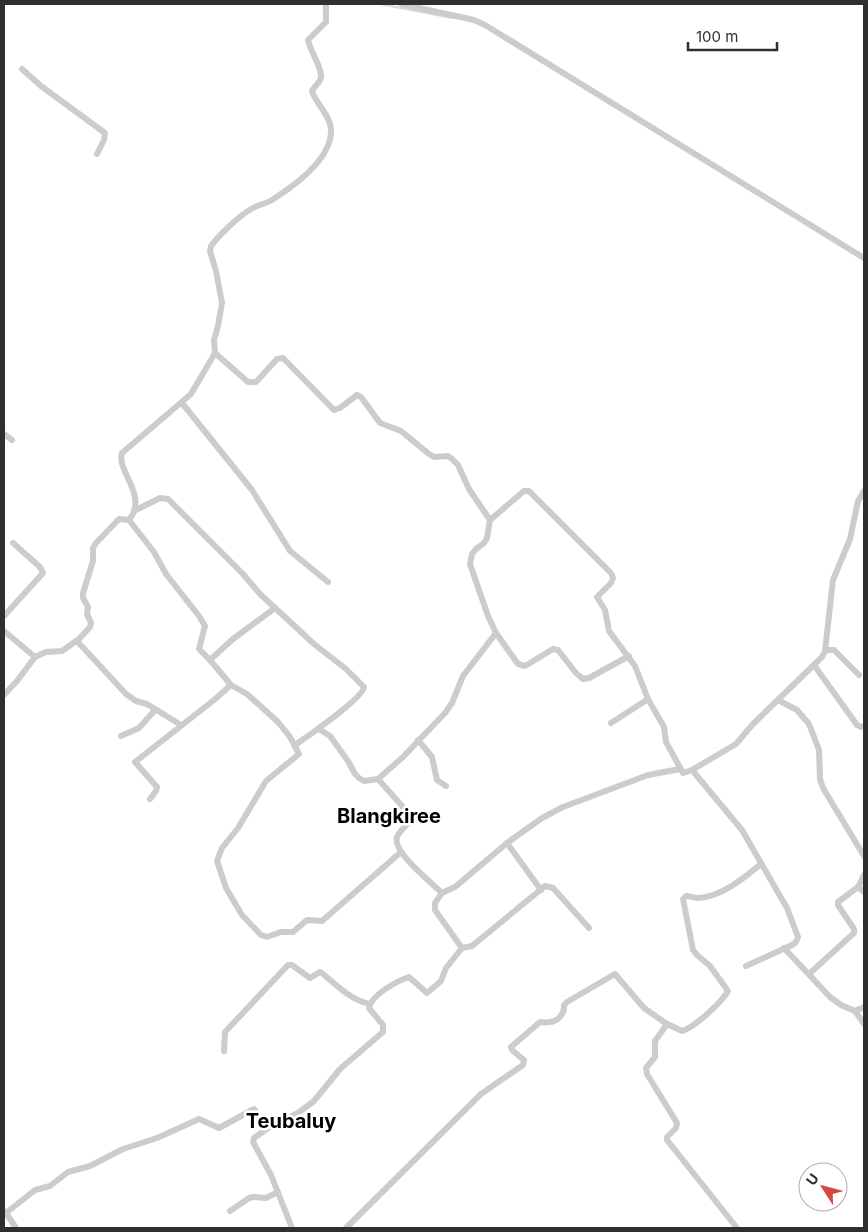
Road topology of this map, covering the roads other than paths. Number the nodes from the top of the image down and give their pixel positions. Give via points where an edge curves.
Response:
1 (326, 4) edge
2 (401, 4) edge
3 (22, 69) dead end
4 (98, 154) dead end
5 (864, 258) edge
6 (214, 353) junction
7 (182, 404) junction
8 (4, 434) edge
9 (12, 440) dead end
10 (864, 491) edge
11 (134, 511) junction
12 (129, 520) junction
13 (490, 520) junction
14 (13, 543) dead end
15 (328, 582) dead end
16 (275, 608) junction
17 (4, 616) edge
18 (4, 631) edge
19 (496, 634) junction
20 (77, 641) junction
21 (825, 651) junction
22 (628, 656) junction
23 (35, 657) junction
24 (210, 660) junction
25 (814, 665) junction
26 (859, 675) dead end
27 (231, 684) junction
28 (4, 695) edge
29 (648, 699) junction
30 (778, 700) junction
31 (155, 710) junction
32 (611, 723) dead end
33 (181, 725) junction
34 (864, 726) edge
35 (318, 729) junction
36 (121, 736) dead end
37 (418, 740) junction
38 (295, 745) junction
39 (680, 769) junction
40 (692, 770) junction
41 (378, 779) junction
42 (446, 786) dead end
43 (150, 799) dead end
44 (507, 843) junction
45 (401, 852) junction
46 (864, 856) edge
47 (761, 864) junction
48 (864, 875) edge
49 (858, 887) junction
50 (541, 890) junction
51 (864, 892) edge
52 (442, 893) junction
53 (590, 928) dead end
54 (462, 948) junction
55 (784, 948) junction
56 (746, 966) dead end
57 (809, 974) junction
58 (370, 1004) junction
59 (864, 1007) edge
60 (855, 1011) junction
61 (667, 1024) junction
62 (864, 1024) edge
63 (224, 1051) dead end
64 (268, 1128) junction
65 (278, 1192) junction
66 (230, 1211) dead end
67 (5, 1212) edge
68 (16, 1228) edge
69 (292, 1228) edge
70 (346, 1228) edge
71 (737, 1228) edge

1 - 6 street via 326,22 308,40 321,74 312,91 330,126 329,146 295,184 242,215 211,246 222,303
2 - 5 street via 485,25
3 - 4 street via 104,133
6 - 7 street via 196,387
6 - 13 street via 252,383 282,357 334,410 357,395 361,397 380,423 401,432 434,457 448,456 452,459
7 - 11 street via 122,453 122,462 134,491
7 - 15 street via 252,490 290,551
8 - 9 street
10 - 21 street via 858,501 850,539 833,580
11 - 12 street
11 - 16 street via 160,498 168,499
12 - 20 street via 117,520 93,548 93,561 83,593 91,625
12 - 24 street via 199,616 204,626 199,650
13 - 19 street via 487,538 470,559
13 - 22 street via 527,490 604,565 613,578 597,597 605,610 609,631
14 - 17 street via 40,567 42,573
16 - 24 street
16 - 35 street via 364,687 362,694
18 - 23 street
19 - 22 street via 518,664 525,666 553,649 558,650 583,679
19 - 37 street via 463,676 445,713
20 - 23 street via 62,652 46,652
20 - 31 street via 126,694
21 - 25 street
21 - 26 street via 834,650
22 - 29 street
23 - 28 street
24 - 27 street
25 - 30 street
25 - 34 street via 857,726
27 - 33 street
27 - 38 street via 278,722
29 - 32 street
29 - 39 street via 664,727 666,742
30 - 40 street via 736,744
30 - 46 street via 797,710 809,724 819,750 822,788
31 - 33 street
31 - 36 street via 139,728
33 - 43 street via 135,762 157,787
35 - 38 street
35 - 41 street via 330,736 359,778 364,781
37 - 41 street
37 - 42 street via 432,757 437,780
38 - 45 street via 299,754 266,781 222,848 217,861 226,888 242,915 267,937 293,932 307,920 322,921
39 - 40 street via 683,773
39 - 44 street via 648,775 563,807
40 - 47 street via 742,830
41 - 45 street via 411,818 397,840
44 - 50 street
44 - 52 street via 454,887
45 - 52 street
47 - 55 street via 787,908 798,936 796,942
47 - 61 street via 720,891 682,899 693,950 710,966 728,991 689,1029 682,1031
48 - 49 street
49 - 51 street
49 - 57 street via 838,902 854,932
50 - 53 street via 546,886 553,888
50 - 54 street via 472,946
52 - 54 street via 435,903 435,910
54 - 58 street via 446,968 441,981 428,993 407,977 381,992
55 - 56 street
55 - 57 street
57 - 60 street via 835,1001
58 - 63 street via 348,994 320,972 310,978 288,965 225,1032
58 - 64 street via 370,1010 384,1027 380,1036 340,1069 314,1101
59 - 60 street
60 - 62 street
61 - 70 street via 644,1008 615,974 567,1002 563,1014 550,1023 540,1022 511,1047 524,1060 523,1066 481,1094
61 - 71 street via 655,1041 655,1057 646,1068 678,1123 667,1140
64 - 65 street via 255,1137 254,1142
64 - 67 street via 254,1109 219,1128 199,1119 68,1172 50,1186 38,1188
65 - 66 street via 266,1198 249,1198
65 - 69 street
67 - 68 street

